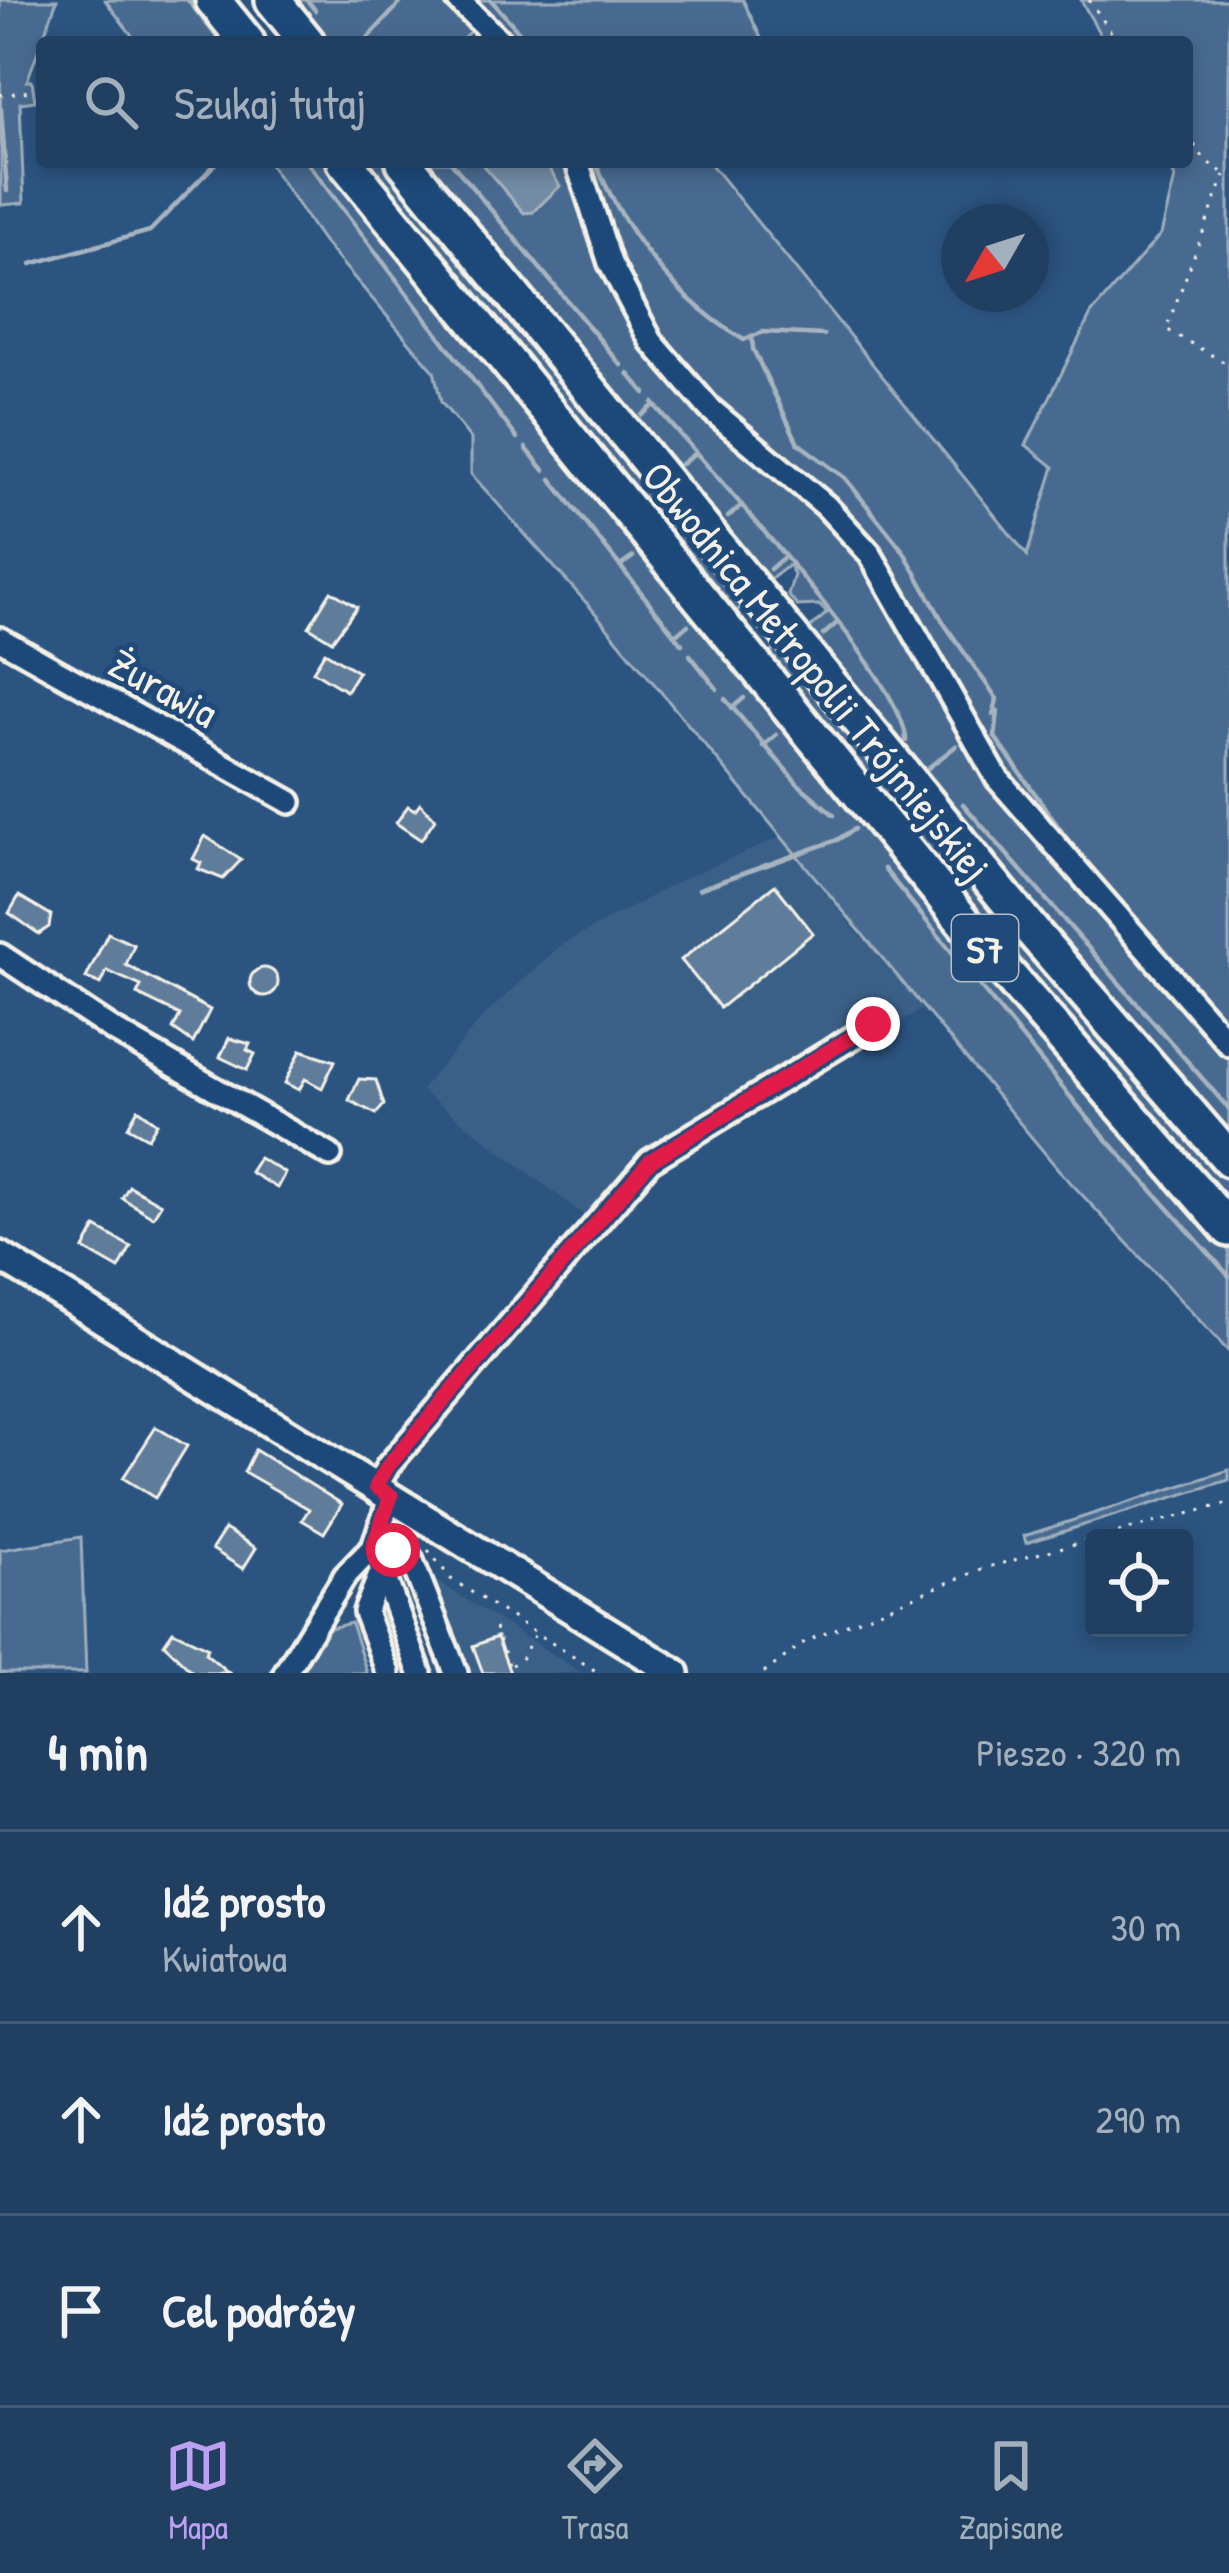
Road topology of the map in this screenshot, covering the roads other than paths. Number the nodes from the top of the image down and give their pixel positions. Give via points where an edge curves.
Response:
1 (213, 0) edge
2 (273, 0) edge
3 (458, 0) edge
4 (243, 36) edge
5 (302, 36) edge
6 (496, 36) edge
7 (350, 168) edge
8 (409, 168) edge
9 (579, 168) edge
10 (0, 639) edge
11 (290, 802) dead end
12 (0, 956) edge
13 (873, 1024) dead end
14 (1229, 1044) edge
15 (329, 1155) dead end
16 (1229, 1160) edge
17 (1229, 1228) edge
18 (0, 1256) edge
19 (384, 1491) junction
20 (373, 1547) junction
21 (382, 1570) junction
22 (285, 1673) edge
23 (388, 1673) edge
24 (421, 1673) edge
25 (456, 1673) edge
26 (675, 1673) edge

1 - 4 highway
2 - 5 highway
3 - 6 street
7 - 17 highway, Obwodnica Metropolii Trójmiejskiej / S7 via 995,960
8 - 16 highway, Obwodnica Metropolii Trójmiejskiej / S7
9 - 14 street via 610,263 651,341 710,408 870,554 997,778
10 - 11 street, Żurawia
12 - 15 street
13 - 19 street via 650,1161 403,1448
18 - 19 main road
19 - 20 street
19 - 26 main road
20 - 21 street
20 - 22 street via 345,1576
20 - 25 street via 412,1559
21 - 23 street via 365,1612
21 - 24 street

